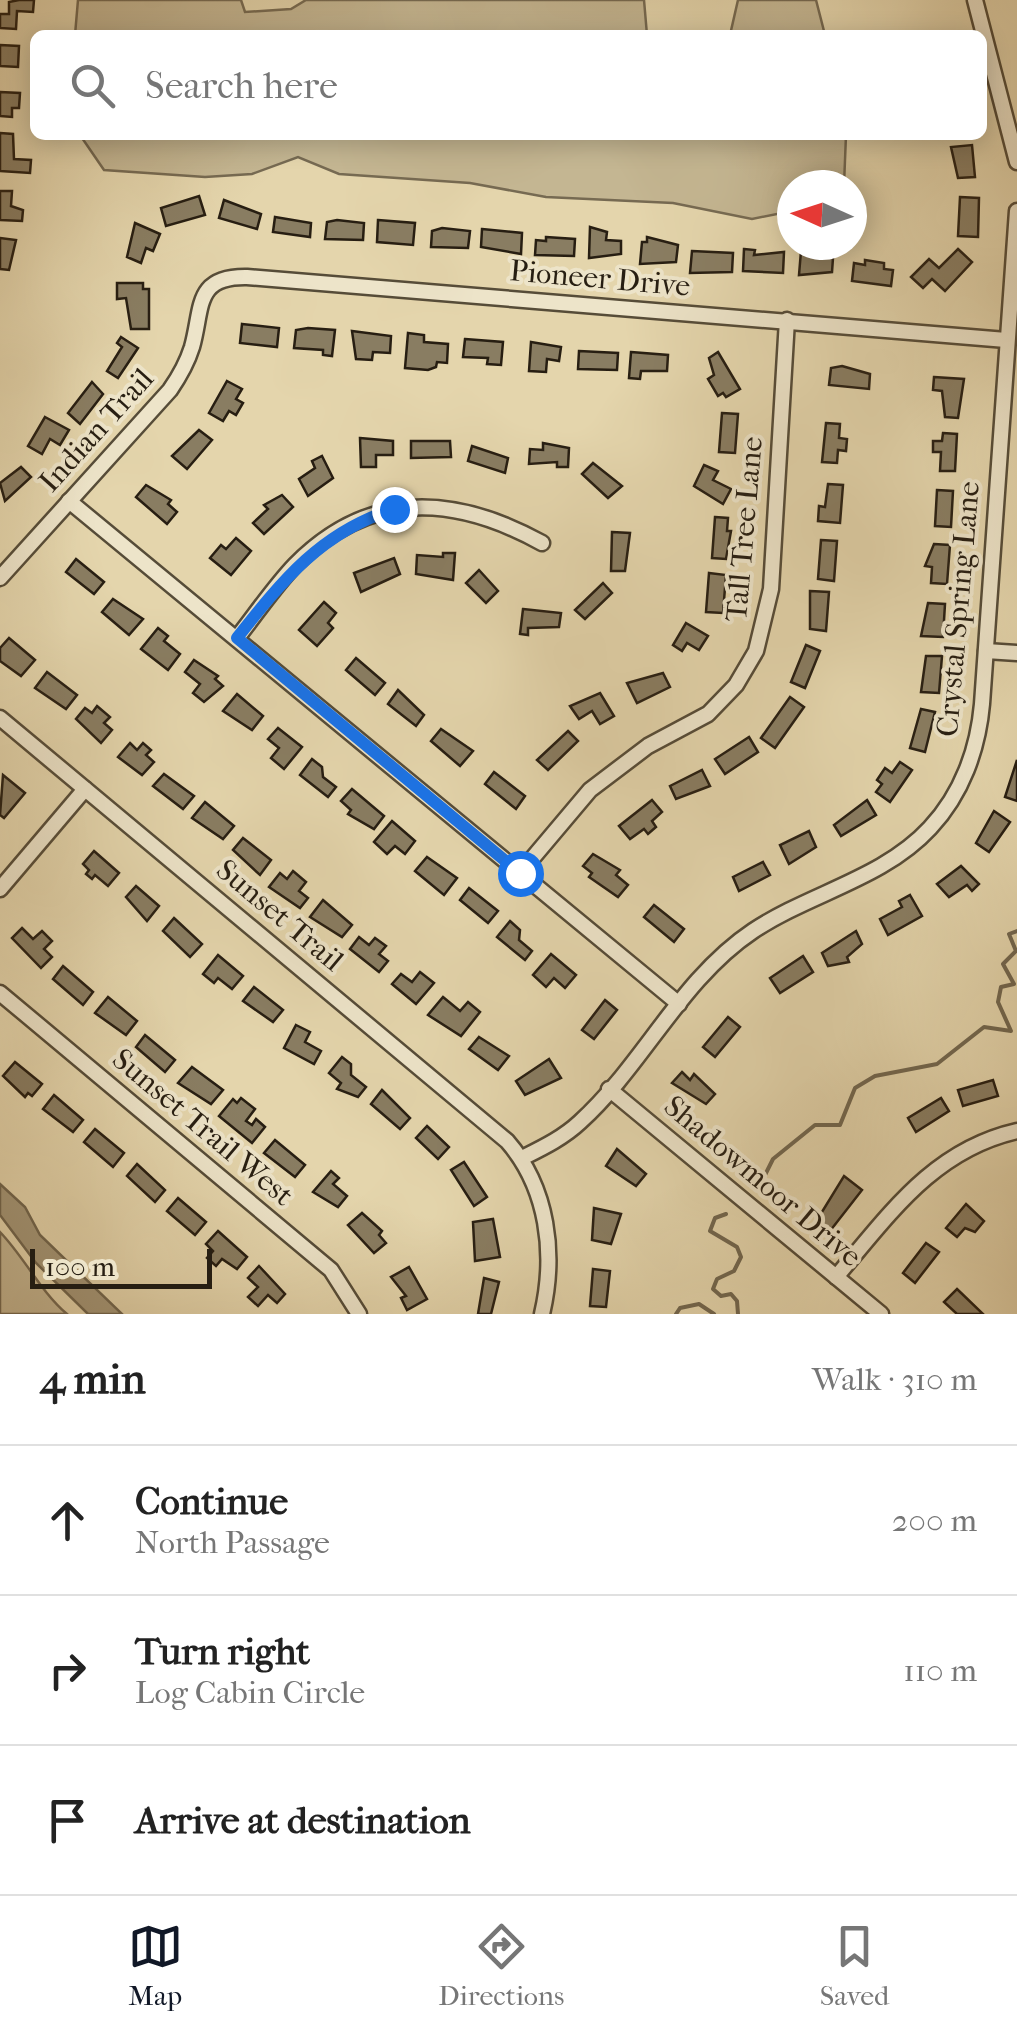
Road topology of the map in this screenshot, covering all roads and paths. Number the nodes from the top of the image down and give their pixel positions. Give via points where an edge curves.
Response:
1 (975, 0) edge
2 (984, 30) edge
3 (987, 41) edge
4 (1017, 162) edge
5 (1017, 210) edge
6 (201, 302) joint
7 (788, 320) junction
8 (1006, 340) junction
9 (69, 501) junction
10 (542, 543) dead end
11 (0, 578) edge
12 (237, 638) junction
13 (986, 651) junction
14 (1017, 652) edge
15 (0, 718) edge
16 (86, 789) junction
17 (520, 873) junction
18 (0, 889) edge
19 (0, 993) edge
20 (678, 1004) junction
21 (609, 1090) junction
22 (1017, 1132) edge
23 (522, 1158) junction
24 (836, 1278) junction
25 (359, 1314) edge
26 (542, 1314) edge
27 (881, 1314) edge

1 - 2 street
3 - 4 street
5 - 8 street, Crystal Spring Lane
6 - 7 street, Pioneer Drive via 223,279 248,277
6 - 9 street, Indian Trail via 188,360 170,390
7 - 8 street, Pioneer Drive
7 - 17 street, Tall Tree Lane via 771,589 756,652 708,714 648,746 590,790
8 - 13 street, Crystal Spring Lane
9 - 11 street, Indian Trail
9 - 12 street
10 - 12 street via 458,509 417,506 382,513 311,551
12 - 17 street
13 - 14 street
13 - 20 street, Crystal Spring Lane via 974,749 930,828 878,868 751,932
15 - 16 street, Sunset Trail
16 - 18 street
16 - 23 street, Sunset Trail via 488,1122
17 - 20 street
19 - 25 street, Sunset Trail West via 305,1246 340,1281
20 - 21 street, Crystal Spring Lane
21 - 23 street, Crystal Spring Lane via 568,1132
21 - 24 street, Shadowmoor Drive
22 - 24 street via 976,1144 929,1172
23 - 26 street via 548,1238
24 - 27 street, Shadowmoor Drive

